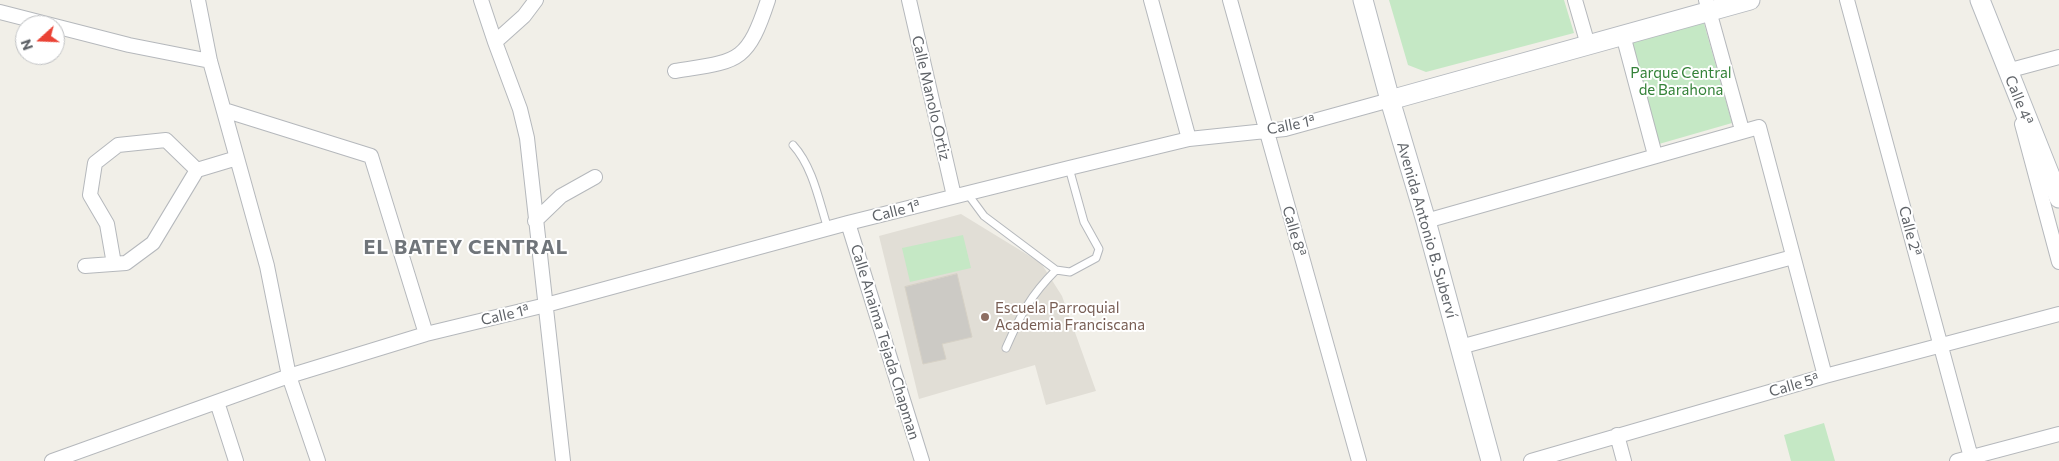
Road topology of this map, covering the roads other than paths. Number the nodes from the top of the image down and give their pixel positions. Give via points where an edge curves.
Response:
1 (198, 0) edge
2 (482, 0) edge
3 (536, 0) edge
4 (768, 0) edge
5 (909, 0) edge
6 (1151, 0) edge
7 (1230, 0) edge
8 (1363, 0) edge
9 (1575, 0) edge
10 (1750, 0) edge
11 (1847, 0) edge
12 (1980, 0) edge
13 (1707, 6) edge
14 (0, 12) edge
15 (1623, 36) junction
16 (495, 42) junction
17 (1588, 46) junction
18 (2059, 57) edge
19 (210, 61) junction
20 (675, 71) dead end
21 (2007, 71) junction
22 (1390, 100) junction
23 (224, 110) junction
24 (1266, 130) junction
25 (1742, 130) junction
26 (1189, 139) junction
27 (794, 145) dead end
28 (1655, 155) junction
29 (237, 158) junction
30 (1069, 168) junction
31 (198, 170) junction
32 (595, 178) dead end
33 (961, 194) junction
34 (2059, 198) edge
35 (535, 221) junction
36 (1426, 221) junction
37 (848, 223) junction
38 (828, 229) junction
39 (1793, 256) junction
40 (2059, 262) edge
41 (114, 264) junction
42 (85, 266) dead end
43 (1056, 270) junction
44 (546, 306) junction
45 (2059, 314) edge
46 (426, 334) junction
47 (1940, 346) junction
48 (1460, 347) junction
49 (1006, 348) dead end
50 (289, 376) junction
51 (1825, 376) junction
52 (217, 402) junction
53 (2059, 434) edge
54 (1617, 435) junction
55 (1966, 460) edge
56 (52, 461) edge
57 (236, 461) edge
58 (318, 461) edge
59 (562, 461) edge
60 (922, 461) edge
61 (1358, 461) edge
62 (1491, 461) edge
63 (1531, 461) edge
64 (1624, 461) edge

1 - 19 street
2 - 16 street
3 - 16 street via 524,16
4 - 20 street via 757,32 742,55 720,64
5 - 33 street, Calle Manolo Ortiz
6 - 26 street
7 - 24 street, Calle 8ª
8 - 22 street, Avenida Antonio B. Suberví
9 - 17 street
10 - 13 street, Calle 1ª
11 - 47 street, Calle 2ª
12 - 21 street, Calle 4ª
13 - 15 street, Calle 1ª
13 - 25 street
14 - 19 street via 129,45
15 - 17 street, Calle 1ª
15 - 28 street
16 - 35 street via 520,109 527,138
17 - 22 street, Calle 1ª
18 - 21 street
19 - 23 street
21 - 34 street, Calle 4ª
21 - 40 street
22 - 24 street, Calle 1ª via 1285,129
22 - 36 street, Avenida Antonio B. Suberví
23 - 29 street
23 - 46 street via 371,156
24 - 26 street, Calle 1ª
24 - 61 street, Calle 8ª
25 - 28 street
25 - 39 street via 1758,127
26 - 30 street, Calle 1ª
27 - 38 lane via 802,154 815,186
28 - 36 street
29 - 31 street
29 - 50 street via 267,266
30 - 33 street, Calle 1ª
30 - 43 lane via 1084,222 1099,249 1096,258 1070,272
31 - 41 street via 154,242 126,263
31 - 41 street via 166,140 118,145 95,163 90,194 107,224
32 - 35 street via 561,196
33 - 37 street, Calle 1ª
33 - 43 lane via 984,216
35 - 44 street
36 - 48 street, Avenida Antonio B. Suberví
37 - 38 street, Calle 1ª
37 - 60 street, Calle Anaima Tejada Chapman
38 - 44 street, Calle 1ª
39 - 48 street
39 - 51 street
41 - 42 street
43 - 49 lane via 1023,310
44 - 46 street, Calle 1ª
44 - 59 street
45 - 47 street, Calle 5ª
46 - 50 street, Calle 1ª
47 - 51 street, Calle 5ª
47 - 55 street, Calle 2ª
48 - 62 street, Avenida Antonio B. Suberví
50 - 52 street, Calle 1ª
50 - 58 street
51 - 54 street, Calle 5ª
52 - 56 street, Calle 1ª
52 - 57 street
53 - 55 street
54 - 63 street, Calle 5ª
54 - 64 street

